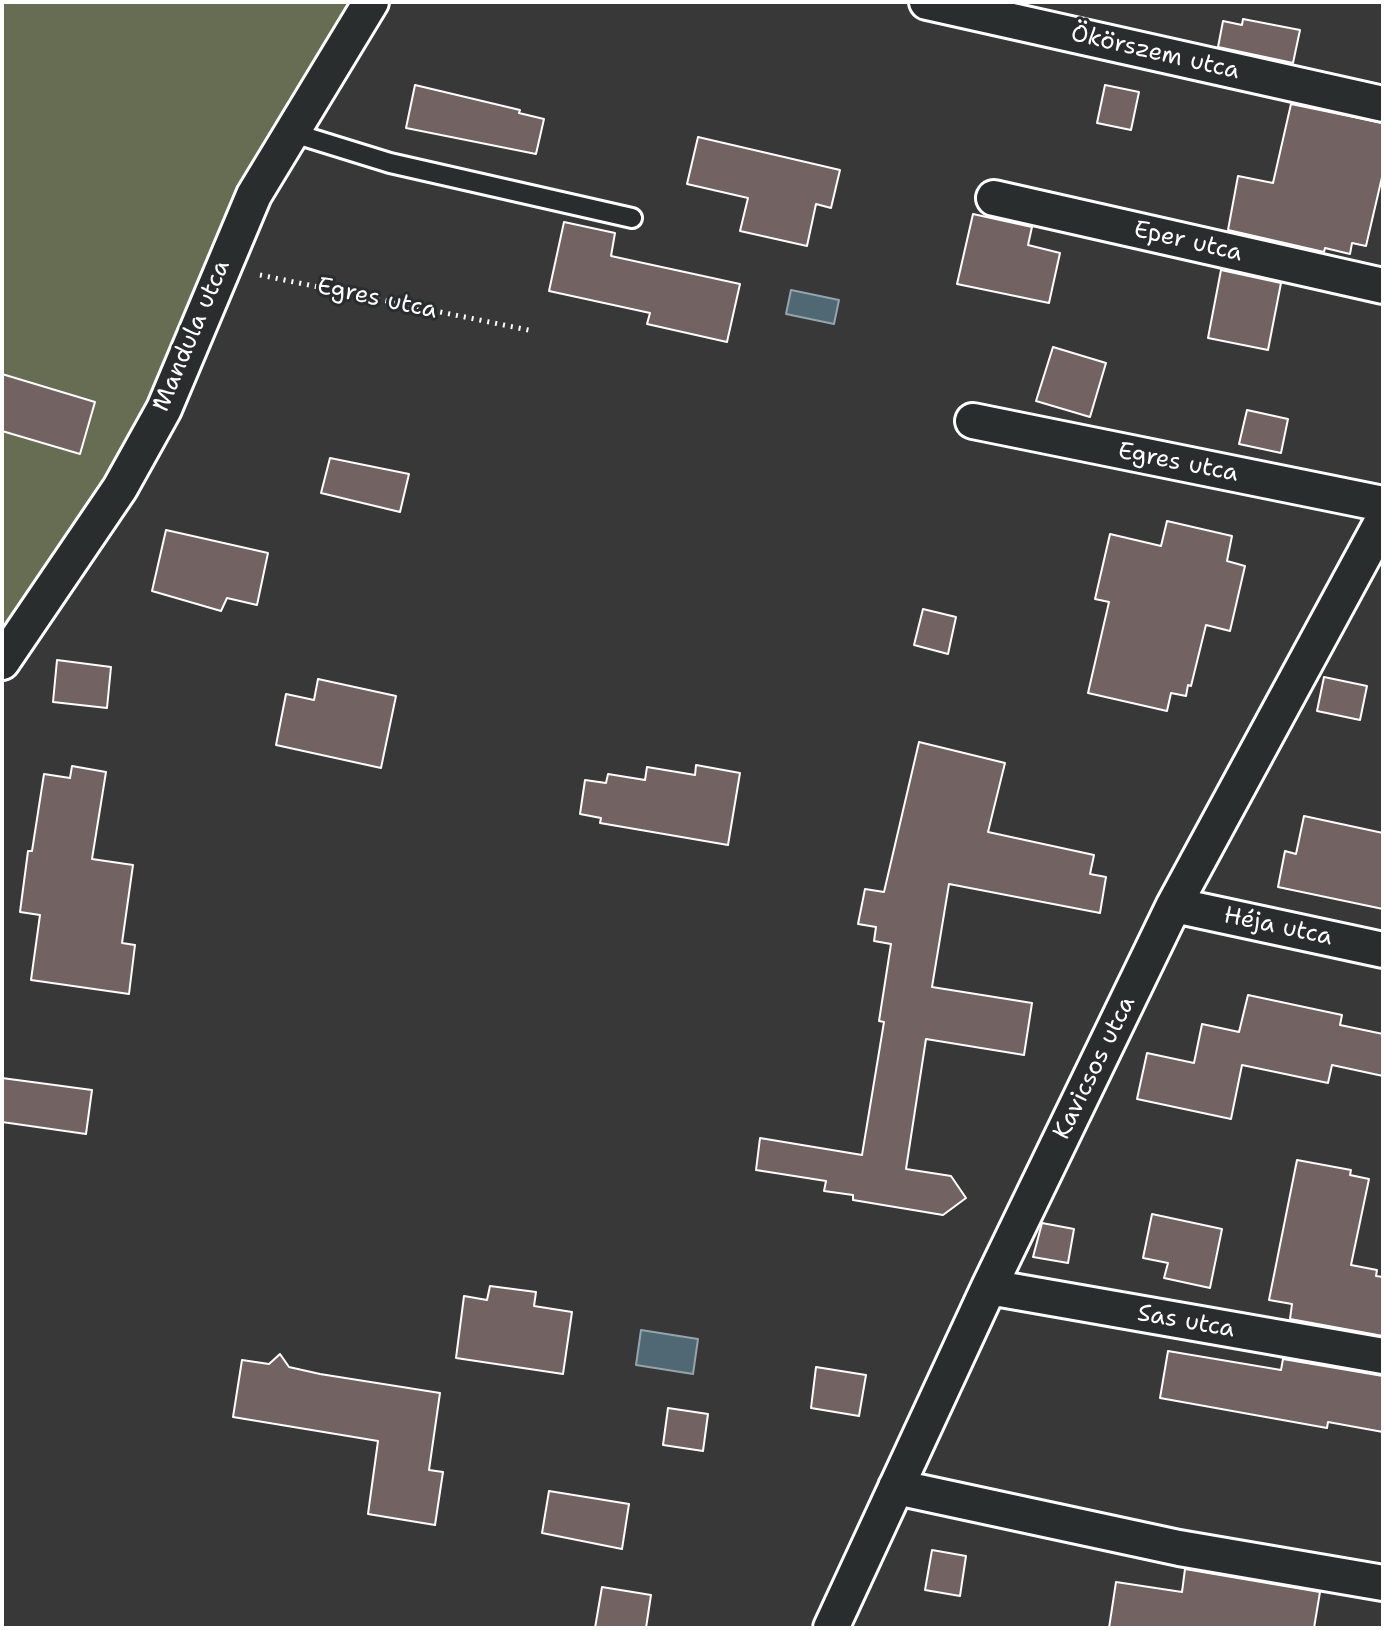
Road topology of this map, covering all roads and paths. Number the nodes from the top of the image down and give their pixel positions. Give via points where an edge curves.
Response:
1 (371, 2) edge
2 (927, 2) edge
3 (1383, 104) edge
4 (293, 133) junction
5 (994, 198) dead end
6 (632, 218) dead end
7 (221, 267) junction
8 (1383, 286) edge
9 (533, 331) dead end
10 (973, 421) dead end
11 (1383, 504) edge
12 (1383, 520) edge
13 (2, 662) edge
14 (1174, 905) junction
15 (1383, 950) edge
16 (989, 1287) junction
17 (1383, 1356) edge
18 (896, 1487) junction
19 (1383, 1583) edge
20 (831, 1628) edge

1 - 4 street, Mandula utca
2 - 3 street, Ökörszem utca
4 - 6 lane via 390,163
4 - 7 street, Mandula utca via 254,195
5 - 8 street, Eper utca
7 - 9 path, Egres utca
7 - 13 street, Mandula utca via 164,409 95,529
10 - 11 street, Egres utca
12 - 14 street, Kavicsos utca
14 - 15 street, Héja utca
14 - 16 street, Kavicsos utca
16 - 17 street, Sas utca
16 - 18 street, Kavicsos utca
18 - 19 street via 1179,1548
18 - 20 street, Kavicsos utca

